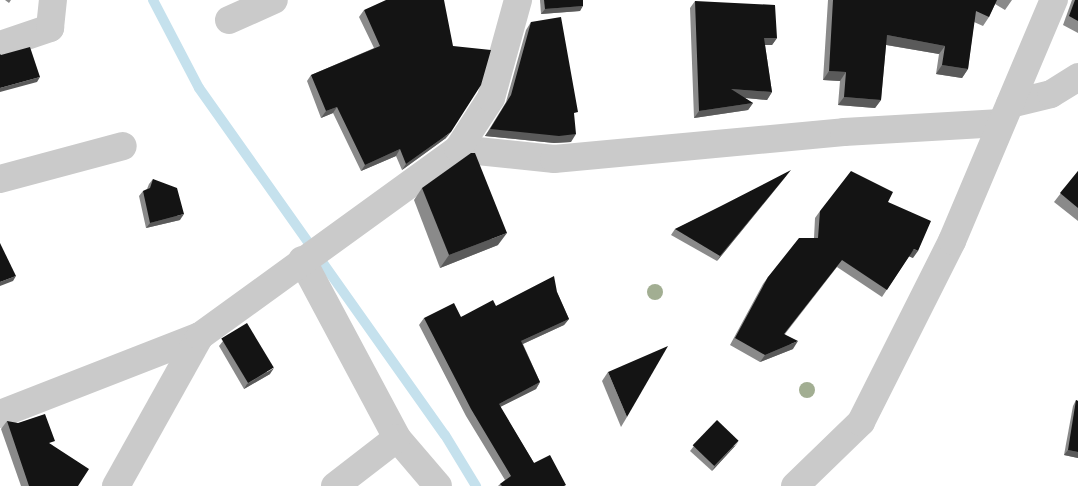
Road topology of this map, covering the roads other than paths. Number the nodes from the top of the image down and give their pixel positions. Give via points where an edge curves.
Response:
1 (53, 0) edge
2 (274, 0) edge
3 (518, 0) edge
4 (1054, 0) edge
5 (229, 20) dead end
6 (0, 45) edge
7 (1078, 77) edge
8 (1005, 113) junction
9 (122, 146) dead end
10 (458, 149) junction
11 (0, 179) edge
12 (302, 260) junction
13 (200, 336) junction
14 (0, 414) edge
15 (397, 438) junction
16 (116, 486) edge
17 (334, 486) edge
18 (438, 486) edge
19 (795, 486) edge

1 - 6 street via 50,28
2 - 5 street
3 - 10 street via 491,98
4 - 8 street
7 - 8 street via 1052,94
8 - 10 street via 554,159
8 - 19 street via 952,242 861,422
9 - 11 street
10 - 12 street
12 - 13 street
12 - 15 street
13 - 14 street
13 - 16 street
15 - 17 street
15 - 18 street

